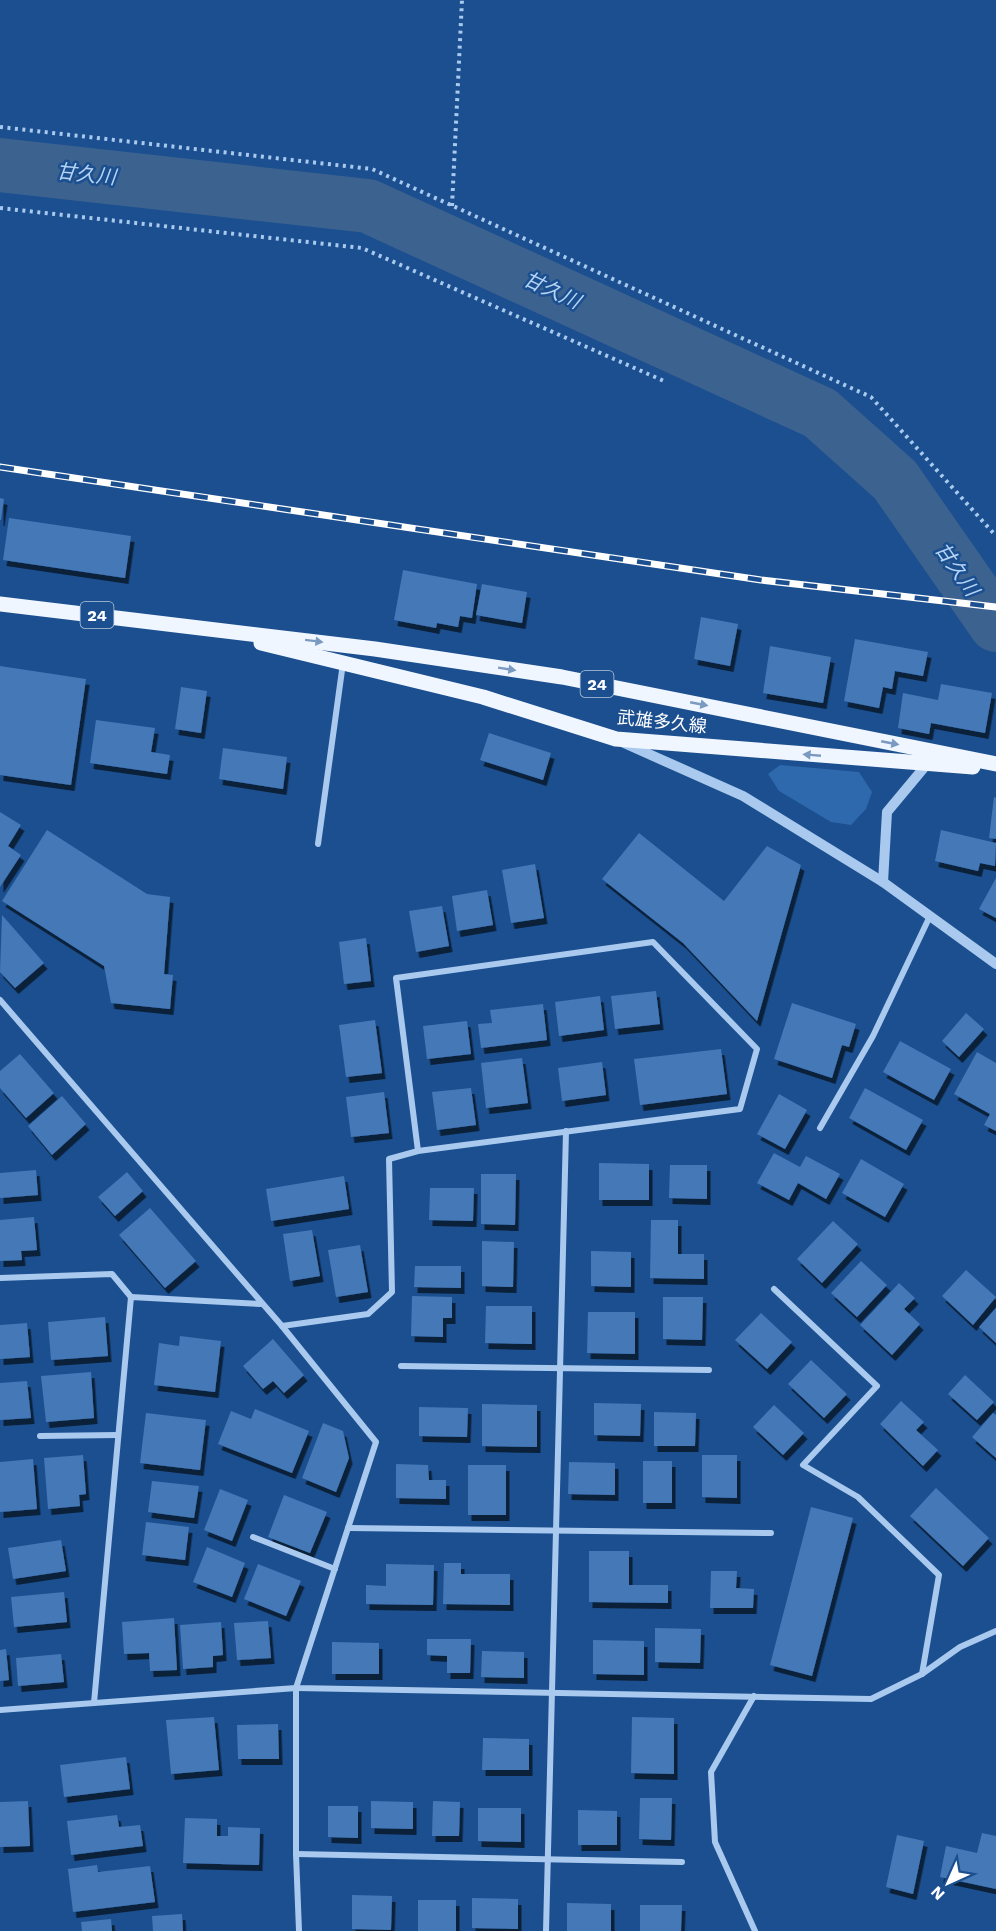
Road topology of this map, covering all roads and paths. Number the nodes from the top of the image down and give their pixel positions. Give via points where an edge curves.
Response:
1 (462, 0) edge
2 (0, 127) edge
3 (452, 206) junction
4 (0, 208) edge
5 (664, 381) dead end
6 (996, 536) edge
7 (0, 604) edge
8 (194, 627) junction
9 (343, 663) junction
10 (616, 739) junction
11 (927, 764) junction
12 (996, 764) edge
13 (996, 768) edge
14 (318, 844) dead end
15 (883, 882) junction
16 (930, 915) junction
17 (996, 964) edge
18 (0, 1000) edge
19 (820, 1128) dead end
20 (566, 1131) junction
21 (418, 1150) junction
22 (0, 1278) edge
23 (774, 1289) dead end
24 (131, 1297) junction
25 (261, 1304) junction
26 (282, 1326) junction
27 (401, 1366) dead end
28 (560, 1368) junction
29 (709, 1370) dead end
30 (118, 1435) junction
31 (40, 1436) dead end
32 (348, 1528) junction
33 (556, 1531) junction
34 (771, 1533) dead end
35 (253, 1537) dead end
36 (335, 1569) junction
37 (995, 1631) edge
38 (922, 1674) junction
39 (296, 1688) junction
40 (552, 1693) junction
41 (754, 1696) junction
42 (94, 1702) junction
43 (0, 1710) edge
44 (296, 1854) junction
45 (546, 1859) junction
46 (682, 1862) dead end
47 (299, 1931) edge
48 (546, 1931) edge
49 (755, 1931) edge

1 - 3 path
2 - 3 path via 372,169
3 - 6 path via 871,397
4 - 5 path via 362,248
7 - 8 main road, 武雄多久線 / 24
8 - 9 main road, 武雄多久線 / 24
8 -> 12 main road, 武雄多久線 / 24 via 562,677
9 - 10 main road, 武雄多久線 / 24 via 483,697
9 - 14 street
11 -> 10 main road, 武雄多久線 / 24
10 - 15 street via 744,796
11 - 13 main road, 武雄多久線 / 24
11 - 15 street via 887,812
15 - 16 street
16 - 17 street
16 - 19 street via 873,1036
18 - 25 street
20 - 21 street
20 - 21 street via 740,1109 757,1049 653,942 396,978
20 - 28 street
21 - 26 street via 389,1159 392,1292 368,1314
22 - 24 street via 112,1274
23 - 38 street via 877,1386 803,1465 858,1497 939,1575
24 - 25 street
24 - 30 street
25 - 26 street
26 - 32 street via 376,1442
27 - 28 street
28 - 29 street
28 - 33 street
30 - 31 street
30 - 42 street
32 - 33 street
32 - 36 street
33 - 34 street
33 - 40 street
35 - 36 street
36 - 39 street
37 - 38 street via 960,1647
38 - 41 street via 871,1699
39 - 40 street
39 - 42 street
39 - 44 street
40 - 41 street
40 - 45 street
41 - 49 street via 711,1772 715,1842
42 - 43 street
44 - 45 street
44 - 47 street
45 - 46 street
45 - 48 street

